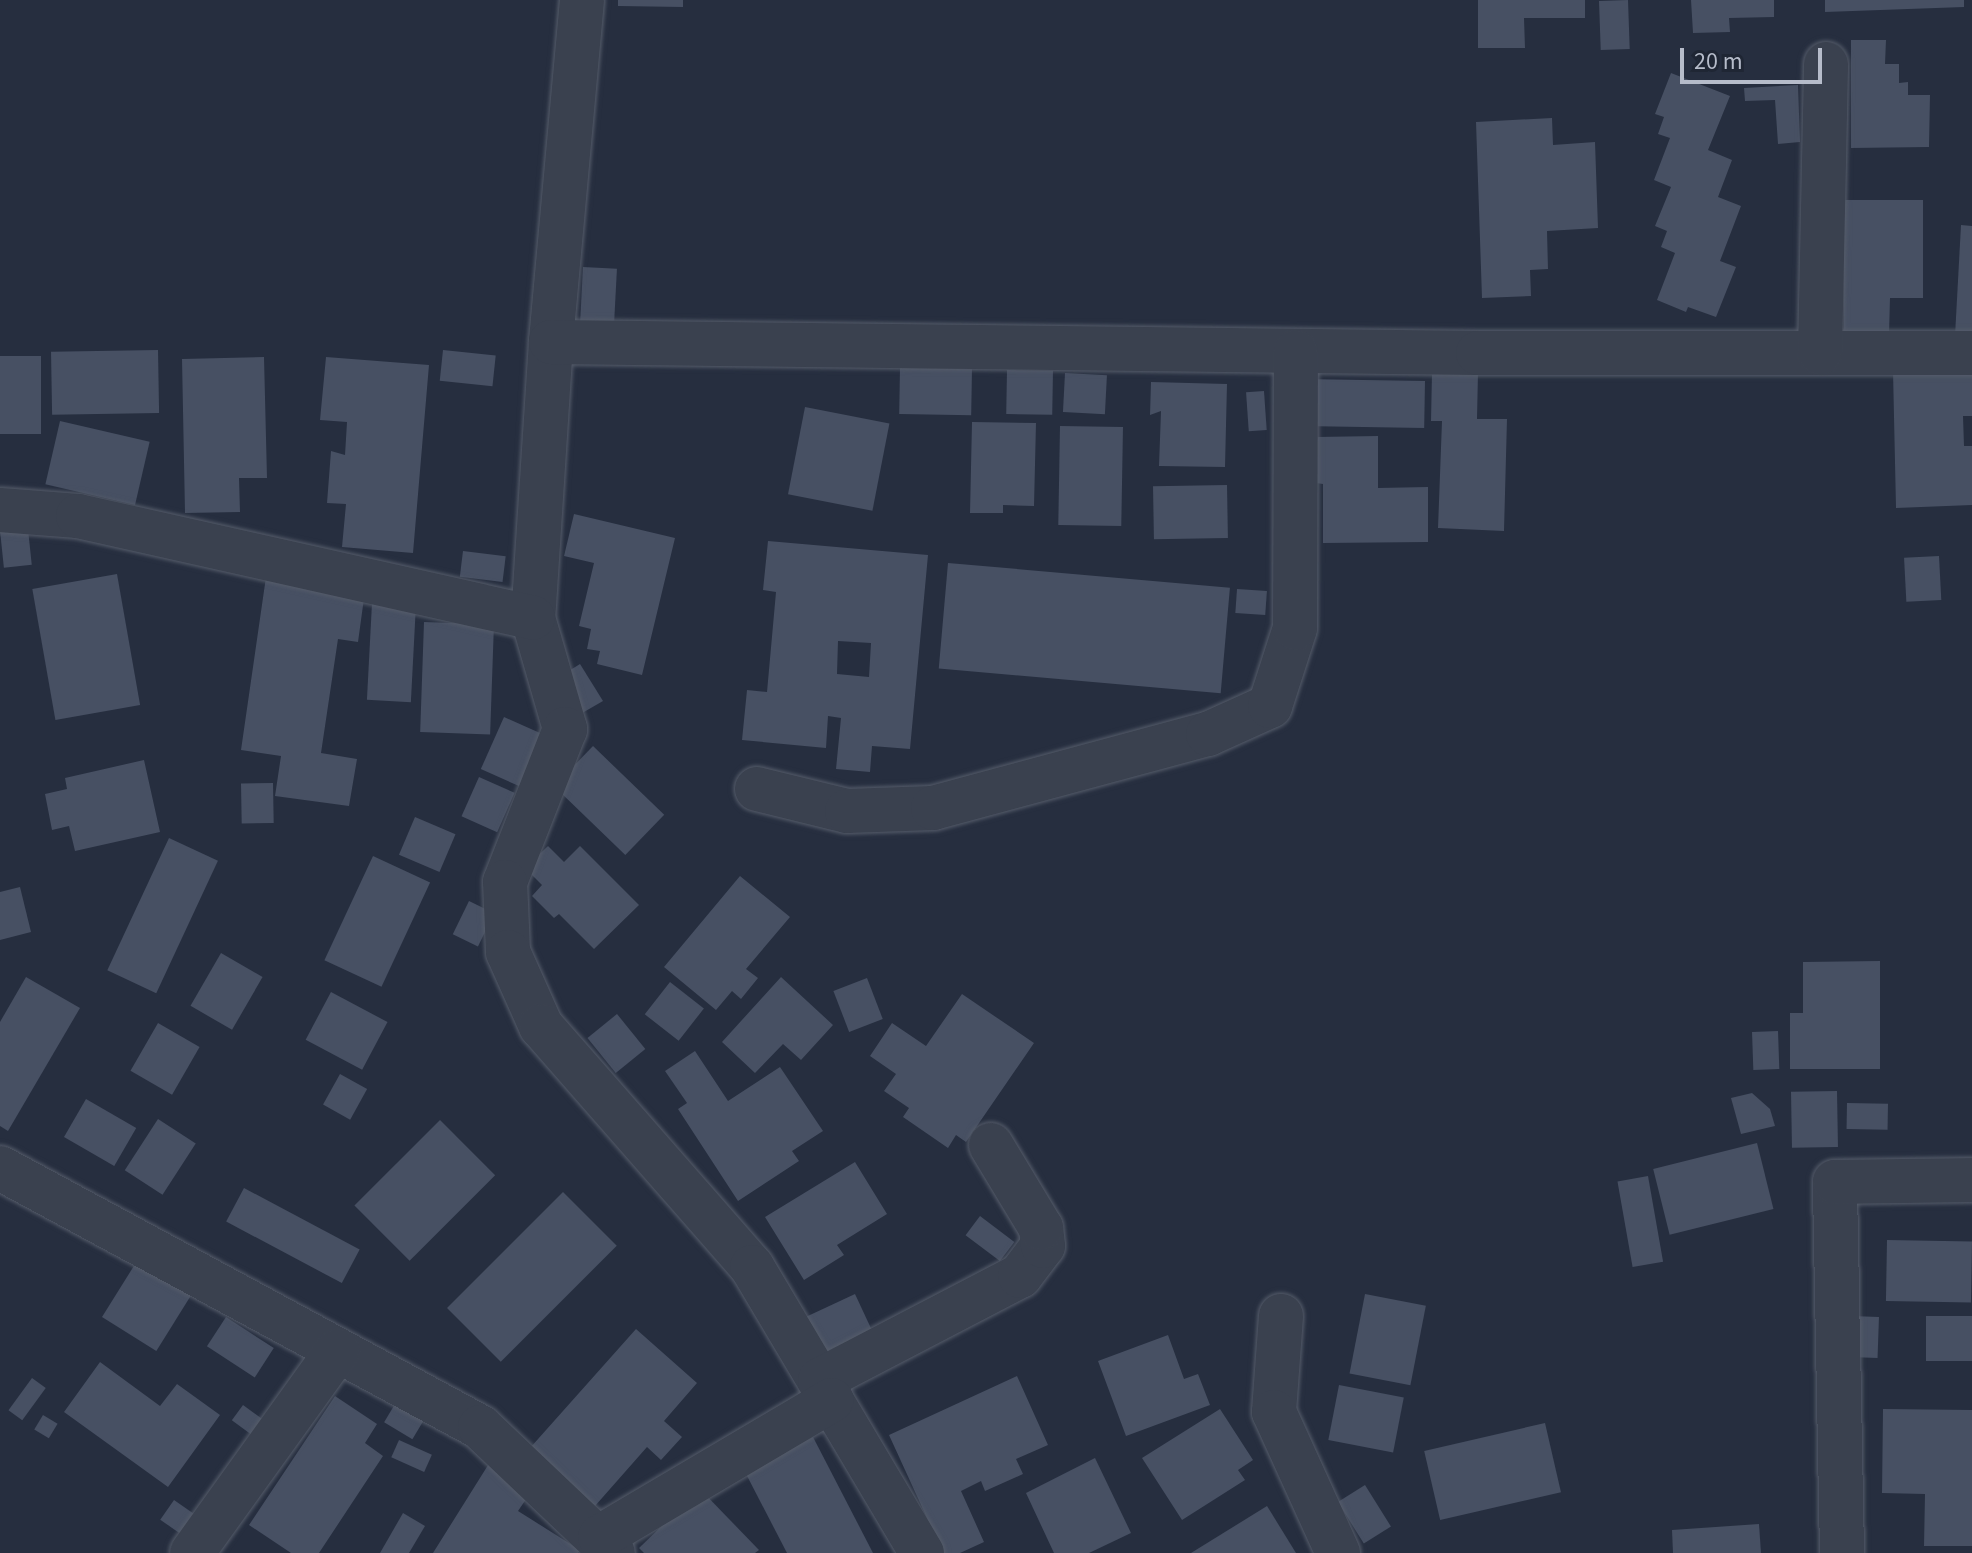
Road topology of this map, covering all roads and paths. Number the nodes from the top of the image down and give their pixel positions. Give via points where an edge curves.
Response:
1 (582, 0) edge
2 (1826, 64) dead end
3 (551, 342) junction
4 (1296, 352) junction
5 (1820, 353) junction
6 (1972, 353) edge
7 (0, 510) edge
8 (533, 618) junction
9 (757, 789) dead end
10 (991, 1145) dead end
11 (0, 1168) edge
12 (1972, 1180) edge
13 (1281, 1316) dead end
14 (337, 1351) junction
15 (826, 1390) junction
16 (607, 1545) edge
17 (192, 1553) edge
18 (922, 1553) edge
19 (1338, 1553) edge
20 (1842, 1553) edge

1 - 3 street
2 - 5 street
3 - 4 street
3 - 8 street
4 - 5 street
4 - 9 street via 1295,628 1270,706 1208,734 933,808 847,811
5 - 6 street
7 - 8 street via 78,516
8 - 15 street via 565,729 505,882 508,952 541,1026 752,1267
10 - 15 street via 1041,1228 1043,1246 1020,1276
11 - 14 street
12 - 20 street via 1835,1182
13 - 19 street via 1274,1412
14 - 16 street via 480,1427
14 - 17 street
15 - 16 street
15 - 18 street

